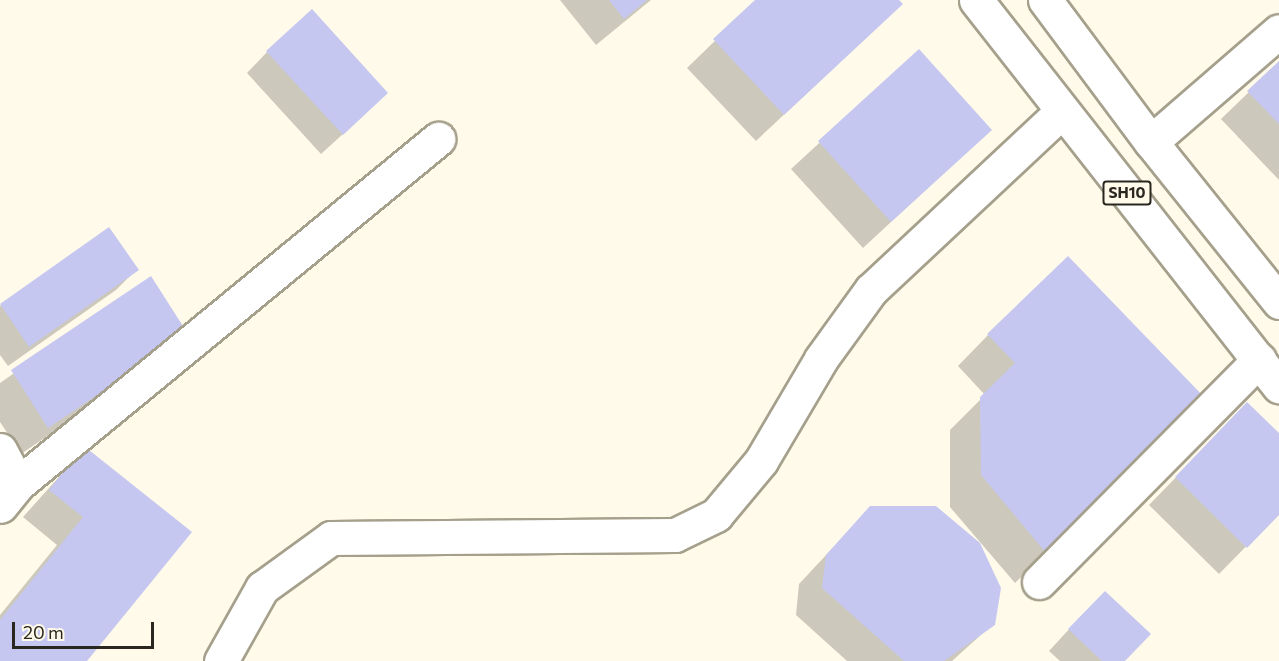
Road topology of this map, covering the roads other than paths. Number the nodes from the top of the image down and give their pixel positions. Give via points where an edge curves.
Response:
1 (976, 0) edge
2 (1045, 0) edge
3 (1279, 31) edge
4 (1062, 111) junction
5 (438, 139) dead end
6 (1151, 142) junction
7 (1279, 302) edge
8 (1259, 360) junction
9 (1279, 386) edge
10 (0, 450) edge
11 (9, 495) edge
12 (1039, 582) dead end
13 (220, 661) edge

1 - 4 street, SH10
2 - 6 street, SH10
3 - 6 street
4 - 8 street, SH10
4 - 13 street via 871,290 821,359 761,461 716,515 675,535 331,538 262,588
5 - 11 street
6 - 7 street, SH10
8 - 9 street, SH10
8 - 12 street
10 - 11 street

